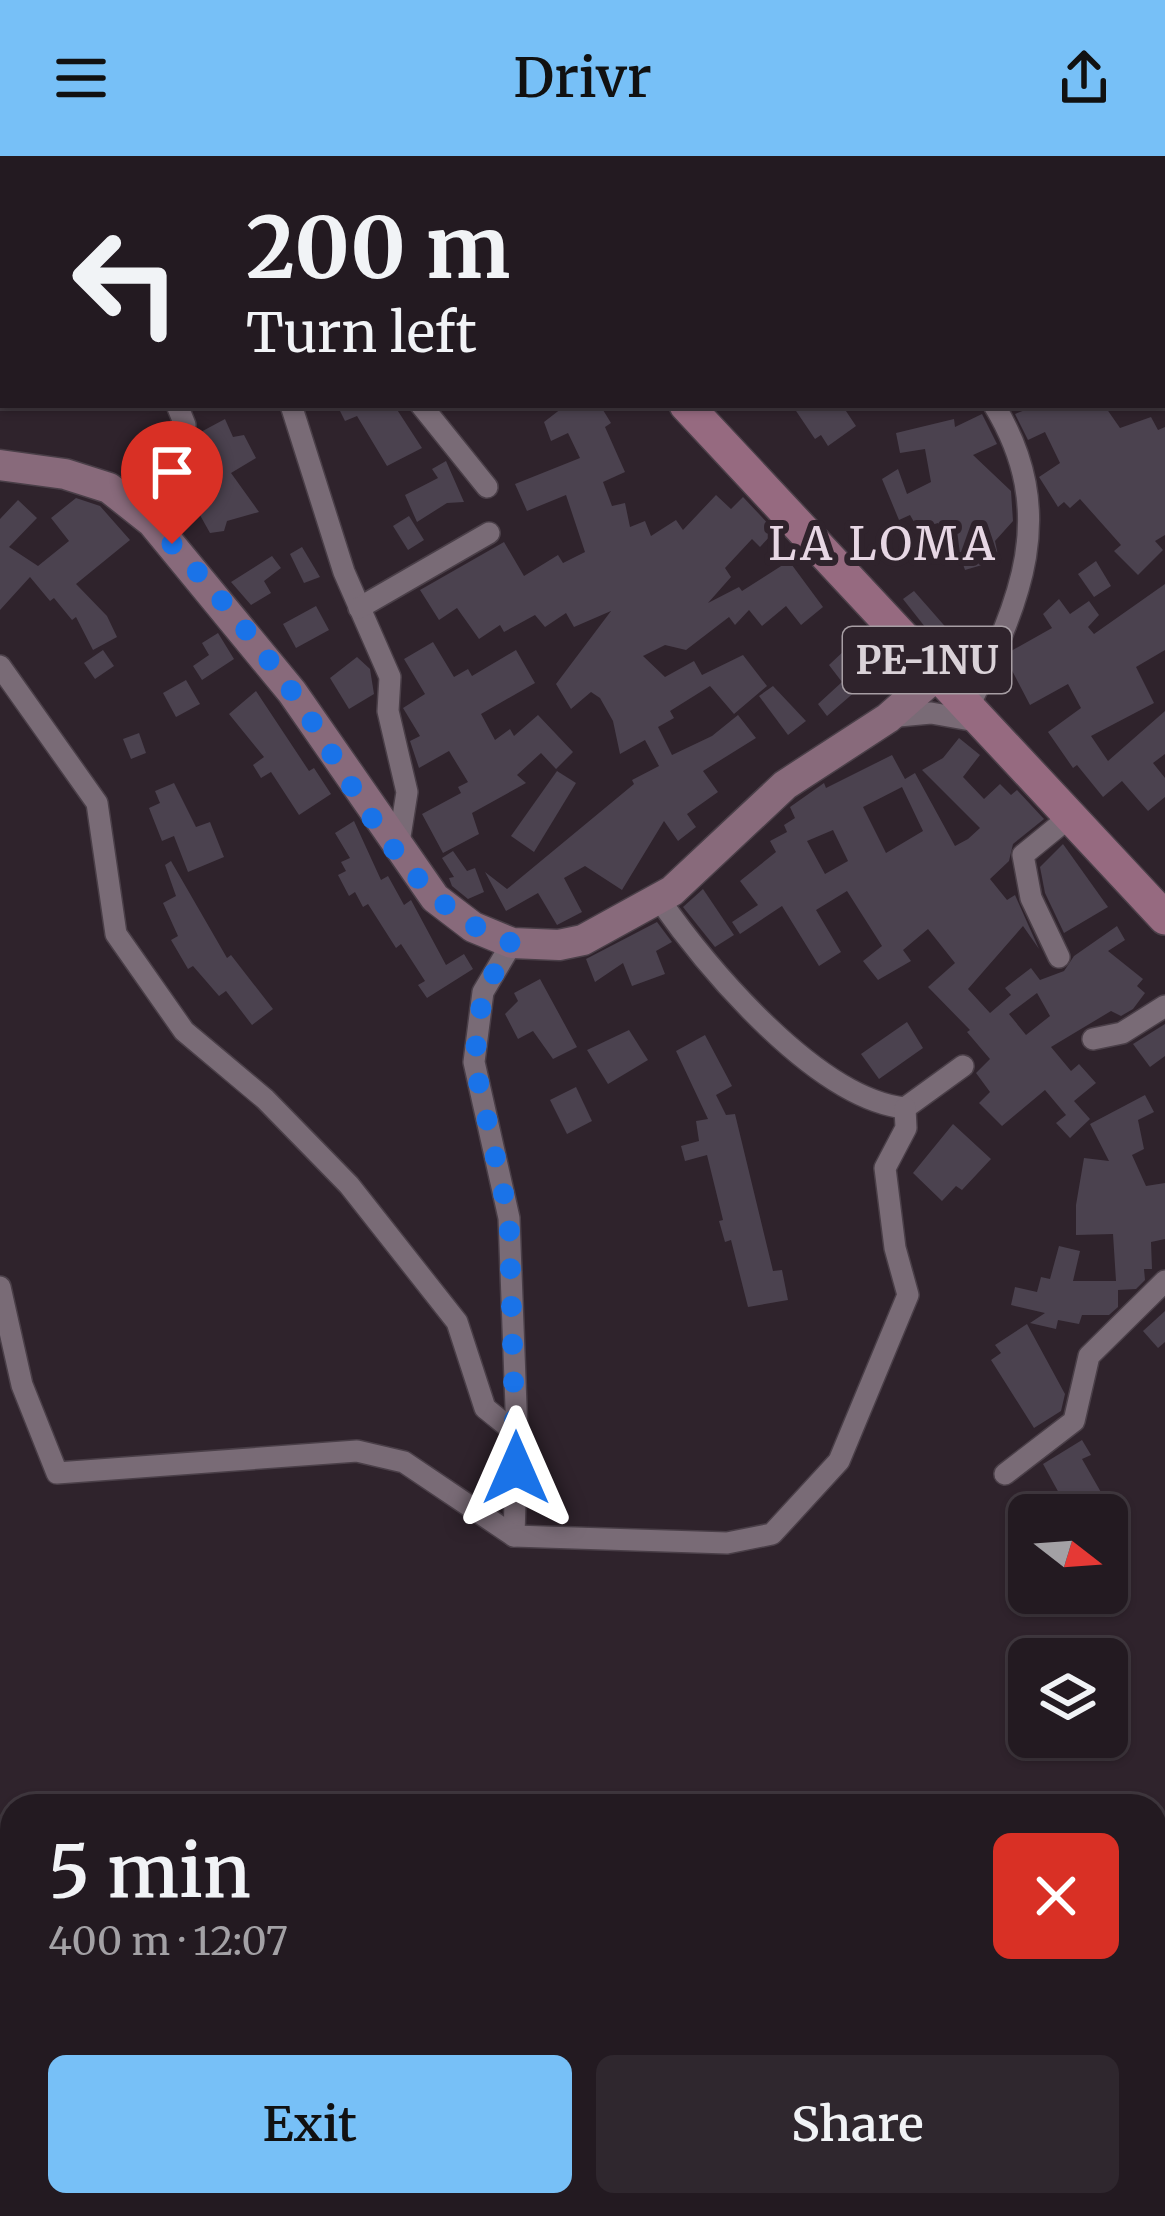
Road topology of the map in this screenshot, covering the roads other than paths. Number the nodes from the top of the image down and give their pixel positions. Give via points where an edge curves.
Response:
1 (178, 408) edge
2 (293, 408) edge
3 (423, 408) edge
4 (689, 408) edge
5 (995, 408) edge
6 (0, 465) edge
7 (487, 488) dead end
8 (152, 522) junction
9 (489, 533) dead end
10 (359, 608) junction
11 (913, 645) junction
12 (0, 666) edge
13 (939, 673) junction
14 (979, 714) junction
15 (887, 718) junction
16 (1072, 815) junction
17 (398, 850) junction
18 (659, 899) junction
19 (1165, 918) edge
20 (512, 943) junction
21 (1059, 957) dead end
22 (1165, 1006) edge
23 (1093, 1039) dead end
24 (963, 1066) dead end
25 (905, 1108) junction
26 (1165, 1280) edge
27 (0, 1287) edge
28 (517, 1434) junction
29 (1005, 1474) dead end
30 (514, 1536) junction

1 - 8 street via 184,425 165,461
2 - 10 street
3 - 7 street
4 - 11 main road, PE-1NU
5 - 14 street via 1031,502 1030,532
6 - 8 main road via 109,488
8 - 17 main road via 292,692
9 - 10 street
10 - 17 street via 390,677 388,711 407,791
11 - 13 main road, PE-1NU
11 - 15 street via 909,676
12 - 28 street via 97,803 116,934 184,1031 349,1185 457,1322 485,1408
13 - 14 main road, PE-1NU
13 - 15 main road
14 - 15 street
14 - 16 main road, PE-1NU
15 - 18 main road via 785,785
16 - 19 main road, PE-1NU
16 - 21 street via 1023,855 1031,898
17 - 20 main road via 453,914
18 - 20 main road via 583,940
18 - 25 street via 710,972 829,1079 881,1106
20 - 28 street via 483,992 474,1062 509,1218
22 - 23 street via 1122,1033
24 - 25 street
25 - 30 street via 906,1128 885,1168 908,1295 839,1461 772,1534 727,1543
26 - 29 street via 1089,1356 1074,1421
27 - 30 street via 22,1385 57,1473 357,1450 404,1462
28 - 30 street

